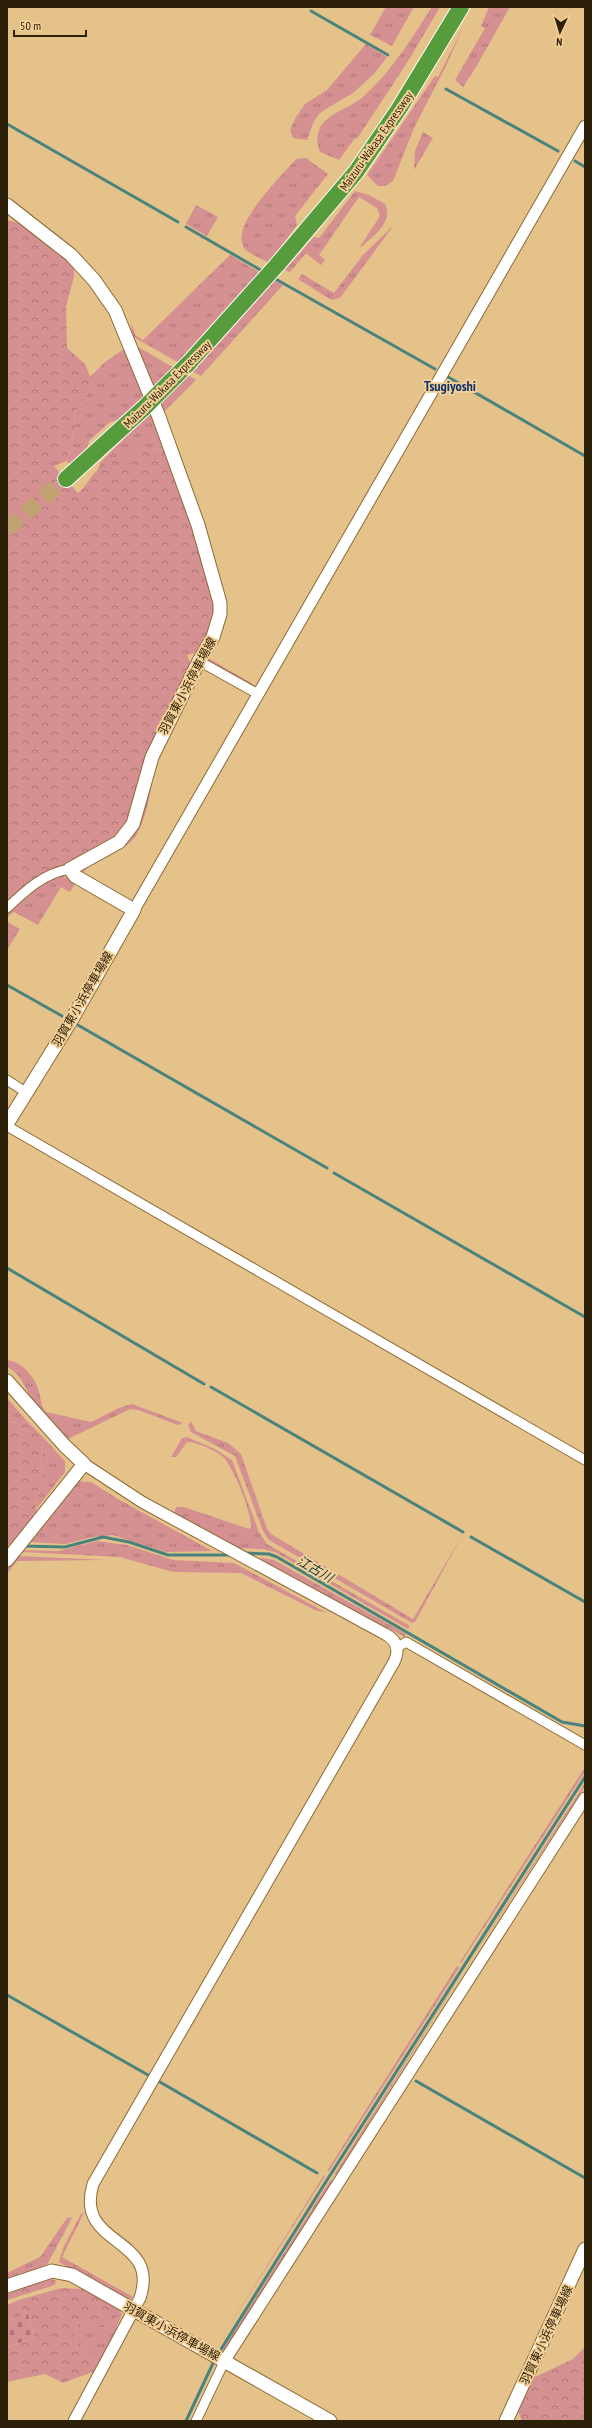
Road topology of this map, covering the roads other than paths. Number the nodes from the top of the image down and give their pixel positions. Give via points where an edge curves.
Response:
1 (451, 7) edge
2 (461, 7) edge
3 (585, 126) edge
4 (7, 205) edge
5 (277, 265) junction
6 (66, 479) tunnel mouth
7 (199, 661) junction
8 (258, 694) junction
9 (70, 869) junction
10 (7, 908) edge
11 (134, 910) junction
12 (7, 1080) edge
13 (27, 1093) junction
14 (7, 1125) edge
15 (7, 1381) edge
16 (585, 1460) edge
17 (84, 1464) junction
18 (7, 1560) edge
19 (397, 1648) junction
20 (585, 1745) edge
21 (585, 1798) edge
22 (585, 2249) edge
23 (7, 2286) edge
24 (134, 2310) junction
25 (219, 2358) junction
26 (74, 2421) edge
27 (196, 2421) edge
28 (330, 2421) edge
29 (506, 2421) edge

1 - 5 highway, Maizuru-Wakasa Expressway via 390,106
2 - 5 highway, Maizuru-Wakasa Expressway via 399,109 356,172
3 - 8 street
4 - 7 main road, 羽賀東小浜停車場線 via 59,245 83,268 104,293 123,324 198,525 218,590 218,624
5 - 6 highway, Maizuru-Wakasa Expressway, bridge via 189,363
7 - 8 street
7 - 9 main road, 羽賀東小浜停車場線 via 154,751 133,824 119,842
8 - 11 street
9 - 10 street via 55,871
9 - 11 main road via 75,876
11 - 13 main road, 羽賀東小浜停車場線
12 - 13 street
13 - 14 main road, 羽賀東小浜停車場線
14 - 16 street
15 - 17 main road
17 - 18 main road
17 - 19 street via 118,1488 386,1634 394,1640
19 - 20 street via 406,1642
19 - 24 street via 394,1662 93,2184 90,2205 94,2218 103,2231 132,2252 141,2266 143,2290
21 - 25 street
22 - 29 main road, 羽賀東小浜停車場線
23 - 24 main road, 羽賀東小浜停車場線 via 52,2271 62,2271
24 - 25 main road, 羽賀東小浜停車場線
24 - 26 street
25 - 27 street
25 - 28 main road, 羽賀東小浜停車場線

